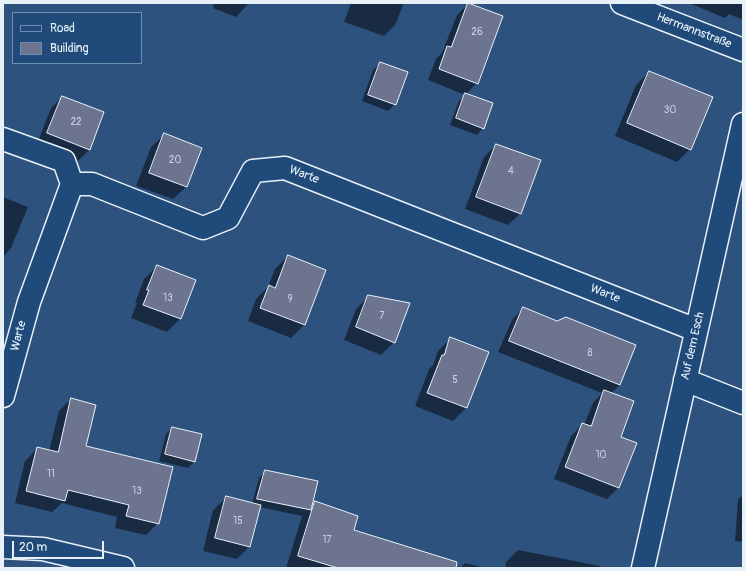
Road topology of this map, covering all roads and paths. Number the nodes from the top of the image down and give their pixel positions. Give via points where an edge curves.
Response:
1 (622, 3) edge
2 (743, 50) edge
3 (743, 124) edge
4 (3, 139) edge
5 (72, 184) junction
6 (696, 330) junction
7 (685, 380) junction
8 (3, 396) edge
9 (743, 403) edge
10 (3, 547) edge
11 (41, 559) edge
12 (123, 568) edge
13 (643, 568) edge

1 - 2 street, Hermannstraße
3 - 6 street, Auf dem Esch
4 - 5 street via 64,162
5 - 6 street, Warte via 92,184 203,228 228,218 253,171 285,168
5 - 8 street, Warte via 29,302
6 - 7 street, Auf dem Esch
7 - 9 street
7 - 13 street, Auf dem Esch
10 - 11 street
11 - 12 street

